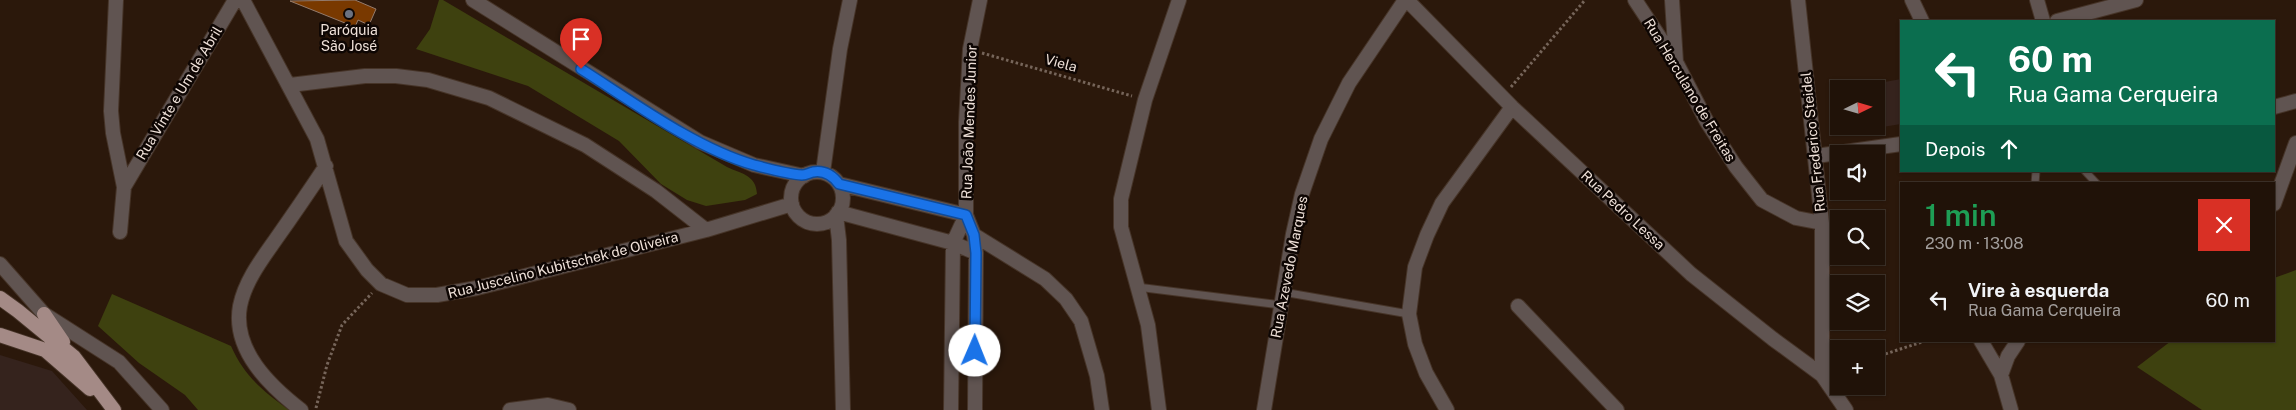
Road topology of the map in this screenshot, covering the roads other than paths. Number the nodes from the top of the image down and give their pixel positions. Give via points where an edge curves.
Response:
1 (116, 0) edge
2 (235, 0) edge
3 (243, 0) edge
4 (473, 0) edge
5 (850, 0) edge
6 (980, 0) edge
7 (1179, 0) edge
8 (1406, 0) edge
9 (1635, 0) edge
10 (1672, 0) edge
11 (1798, 0) edge
12 (1912, 0) edge
13 (2037, 0) edge
14 (2136, 0) edge
15 (1922, 20) edge
16 (2043, 20) edge
17 (2061, 20) edge
18 (1676, 62) junction
19 (290, 85) junction
20 (2296, 101) edge
21 (1507, 102) junction
22 (2275, 107) edge
23 (2296, 143) edge
24 (1900, 144) edge
25 (1816, 156) junction
26 (326, 166) junction
27 (823, 172) junction
28 (2086, 172) edge
29 (804, 176) junction
30 (2095, 182) edge
31 (839, 184) junction
32 (124, 186) junction
33 (2275, 201) edge
34 (792, 204) junction
35 (837, 214) junction
36 (966, 215) junction
37 (1822, 223) junction
38 (706, 230) junction
39 (120, 232) dead end
40 (974, 235) junction
41 (953, 243) junction
42 (976, 253) junction
43 (0, 264) edge
44 (1137, 287) junction
45 (0, 298) edge
46 (1282, 299) junction
47 (1518, 306) dead end
48 (44, 314) junction
49 (1409, 314) junction
50 (0, 335) edge
51 (1982, 342) edge
52 (2017, 342) edge
53 (74, 357) junction
54 (1822, 375) junction
55 (2001, 376) junction
56 (113, 410) edge
57 (162, 410) edge
58 (301, 410) edge
59 (510, 410) edge
60 (569, 410) edge
61 (843, 410) edge
62 (951, 410) edge
63 (974, 410) edge
64 (1102, 410) edge
65 (1160, 410) edge
66 (1264, 410) edge
67 (1447, 410) edge
68 (1617, 410) edge
69 (1846, 410) edge
70 (2011, 410) edge

1 - 32 street via 111,110
2 - 32 street, Rua Vinte e Um de Abril
3 - 19 street, Rua Juscelino Kubitschek de Oliveira
4 - 29 street via 700,142 754,165
5 - 27 street
6 - 36 street, Rua João Mendes Junior via 970,49
7 - 44 street via 1145,100 1121,199 1121,227
8 - 21 street, Rua Pedro Lessa
8 - 46 street, Rua Azevedo Marques via 1350,83 1321,139 1302,194
9 - 18 street, Rua Herculano de Freitas
10 - 18 street
11 - 25 street, Rua Frederico Steidel
12 - 15 street
13 - 16 street
14 - 17 street
18 - 37 street, Rua Herculano de Freitas via 1707,122 1762,200 1796,218
19 - 26 street, Rua Juscelino Kubitschek de Oliveira via 317,139
19 - 38 street via 365,76 396,76 428,80 489,98 586,145 656,191
20 - 22 street
21 - 49 street via 1426,235 1415,267
21 - 54 street, Rua Pedro Lessa via 1691,274
23 - 33 street
24 - 25 street
25 - 37 street, Rua Frederico Steidel
26 - 38 street, Rua Juscelino Kubitschek de Oliveira via 346,241 367,270 382,284 407,295 437,295 477,288
26 - 58 street via 252,275 240,307 242,335 254,364 279,394
27 - 29 street
27 - 31 street
28 - 30 lane
29 - 34 street via 794,187
31 - 35 street via 843,196
31 - 36 street
32 - 39 street
34 - 35 street via 807,222 822,223
34 - 38 street, Rua Juscelino Kubitschek de Oliveira
35 - 41 street
35 - 61 street
36 - 40 street, Rua João Mendes Junior
36 - 41 street, Rua João Mendes Junior
37 - 54 street, Rua Frederico Steidel
40 - 42 street, Rua João Mendes Junior
40 - 64 street via 1045,279 1066,298 1081,321 1097,376
41 - 42 street
41 - 62 street, Rua João Mendes Junior
42 - 63 street, Rua João Mendes Junior
43 - 48 street
44 - 46 lane
44 - 65 street via 1148,325
45 - 53 main road
46 - 49 lane
46 - 66 street, Rua Azevedo Marques
47 - 68 street
48 - 53 main road
48 - 57 street via 119,362
49 - 67 street via 1415,344 1426,373
50 - 56 main road via 45,350
51 - 55 street
52 - 55 street
53 - 56 main road
54 - 69 street, Rua Pedro Lessa
55 - 70 street
59 - 60 street via 548,405

